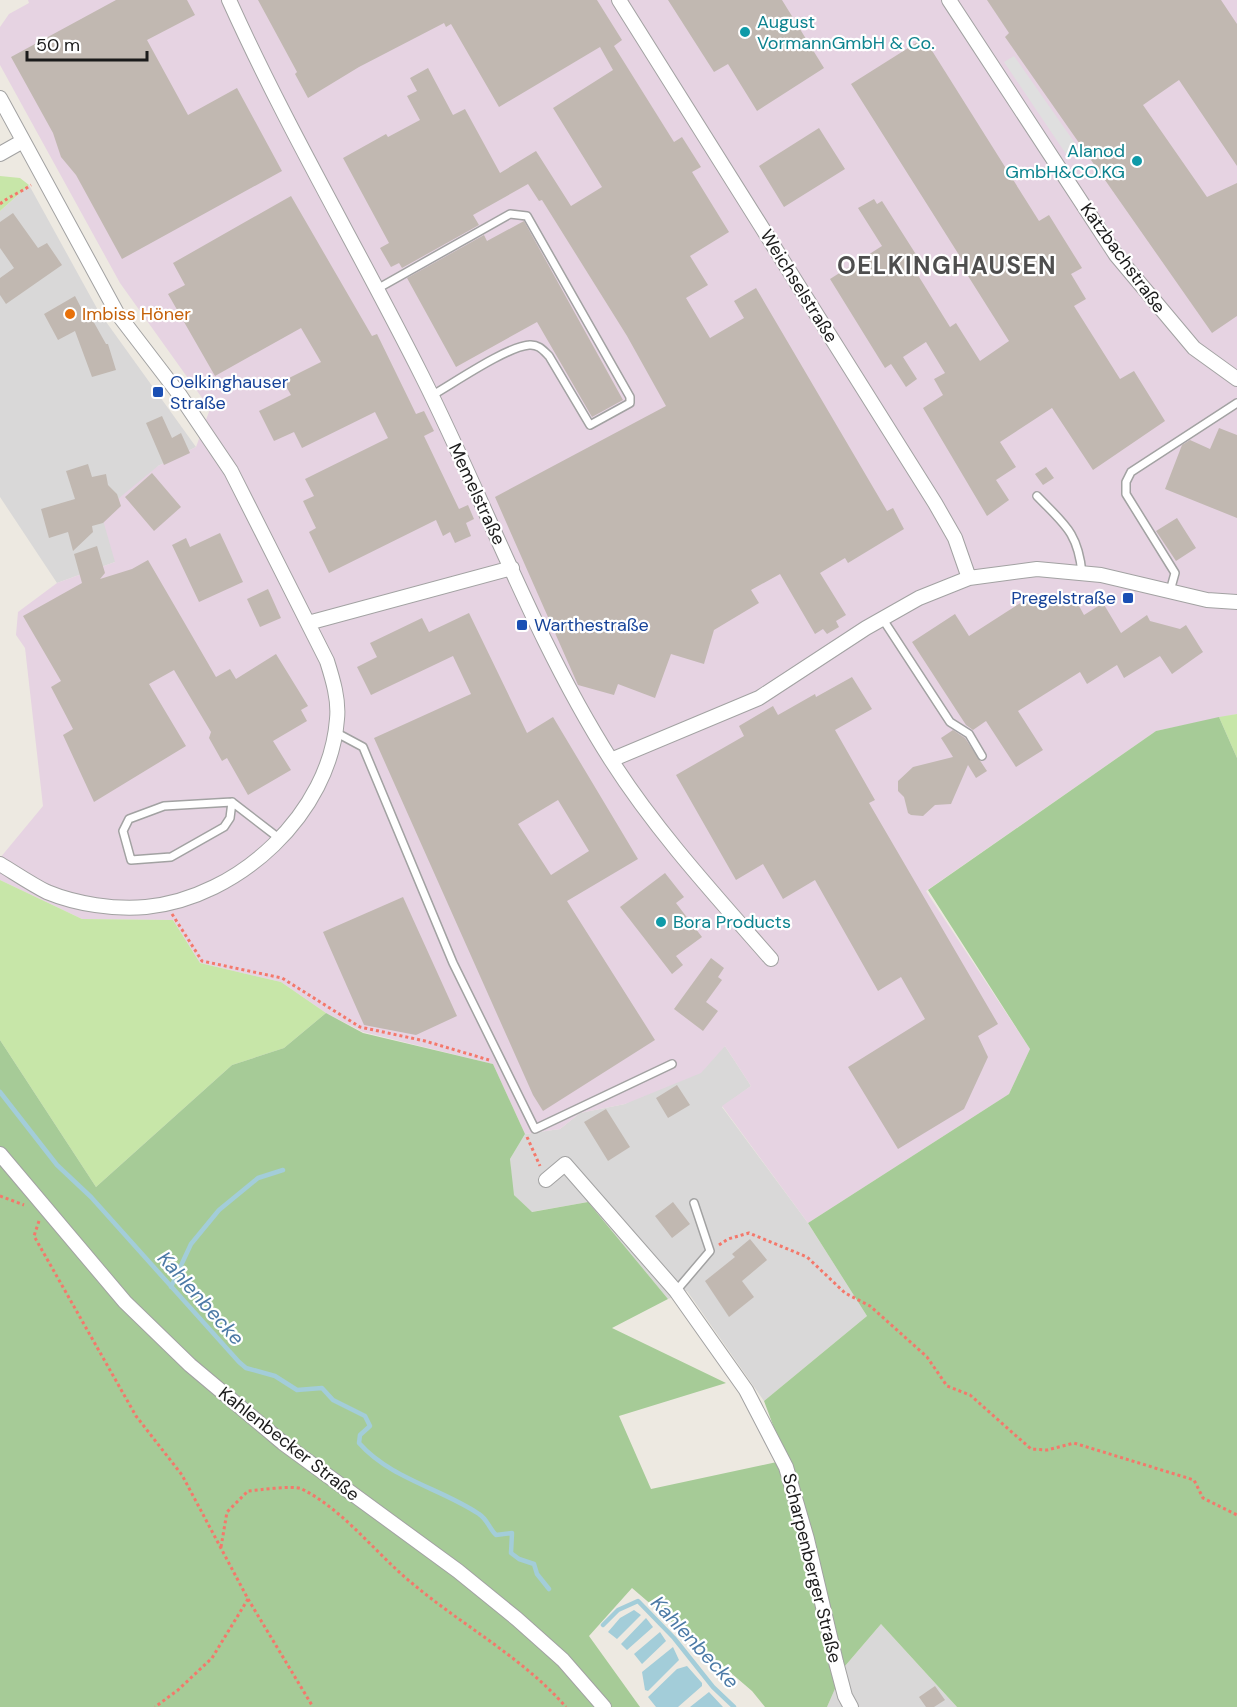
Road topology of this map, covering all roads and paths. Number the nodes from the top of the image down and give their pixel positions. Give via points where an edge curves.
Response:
1 (229, 0) edge
2 (619, 0) edge
3 (949, 0) edge
4 (0, 98) edge
5 (23, 141) junction
6 (0, 154) edge
7 (43, 177) junction
8 (0, 204) edge
9 (377, 289) junction
10 (1237, 378) edge
11 (431, 396) junction
12 (1237, 403) edge
13 (1037, 496) dead end
14 (512, 568) junction
15 (1082, 573) junction
16 (969, 578) junction
17 (1170, 591) junction
18 (1237, 602) edge
19 (882, 618) junction
20 (308, 623) junction
21 (335, 732) junction
22 (982, 756) dead end
23 (611, 760) junction
24 (232, 802) junction
25 (280, 839) junction
26 (0, 864) edge
27 (169, 904) junction
28 (771, 959) dead end
29 (494, 1062) dead end
30 (672, 1064) dead end
31 (523, 1126) dead end
32 (0, 1154) edge
33 (546, 1180) joint
34 (694, 1203) dead end
35 (43, 1207) junction
36 (710, 1251) junction
37 (676, 1291) junction
38 (1237, 1515) edge
39 (221, 1549) junction
40 (248, 1599) junction
41 (155, 1707) edge
42 (313, 1707) edge
43 (566, 1707) edge
44 (604, 1707) edge
45 (851, 1707) edge

1 - 9 street, Memelstraße via 266,82
2 - 16 street, Weichselstraße via 935,503 955,538
3 - 10 street, Katzbachstraße via 1116,255 1194,348
4 - 5 street
5 - 6 street
5 - 7 street
7 - 8 path
7 - 20 street via 117,313 231,471
9 - 11 street, Memelstraße
9 - 11 lane via 510,214 527,216 630,403 590,424 549,356 540,347 528,345
11 - 14 street, Memelstraße
12 - 17 lane via 1131,472 1126,482 1125,494 1175,573
13 - 15 lane via 1072,533 1080,552
14 - 20 street
14 - 23 street, Memelstraße via 540,632
15 - 16 street via 1038,569
15 - 17 street
16 - 19 street
17 - 18 street
19 - 22 lane via 950,722 969,734
19 - 23 street via 759,698
20 - 21 street via 327,661 334,686 338,718
21 - 25 street via 325,773
21 - 30 lane via 363,747 453,963 535,1129
23 - 28 street, Memelstraße via 649,816
24 - 24 lane via 164,806 129,819 123,831 131,860 171,857 224,827
24 - 25 lane
25 - 27 street via 227,880
26 - 27 street via 48,892 98,905
27 - 29 path via 173,918 202,961 282,978 360,1027
31 - 33 path
32 - 35 street, Kahlenbecker Straße
33 - 37 street, Scharpenberger Straße via 565,1164
34 - 36 lane
35 - 39 path via 34,1236 136,1416 182,1475
35 - 44 street, Kahlenbecker Straße via 125,1302 190,1365 283,1443 458,1571 563,1660
36 - 37 lane
36 - 38 path via 728,1239 749,1233 807,1257 845,1293 870,1306 927,1357 947,1386 970,1395 1031,1449 1047,1450 1074,1443 1157,1468 1194,1480 1203,1498
37 - 45 street, Scharpenberger Straße via 746,1390 786,1467
39 - 40 path
39 - 43 path via 227,1512 248,1491 300,1488 331,1508 413,1585 492,1642
40 - 41 path via 212,1658
40 - 42 path

